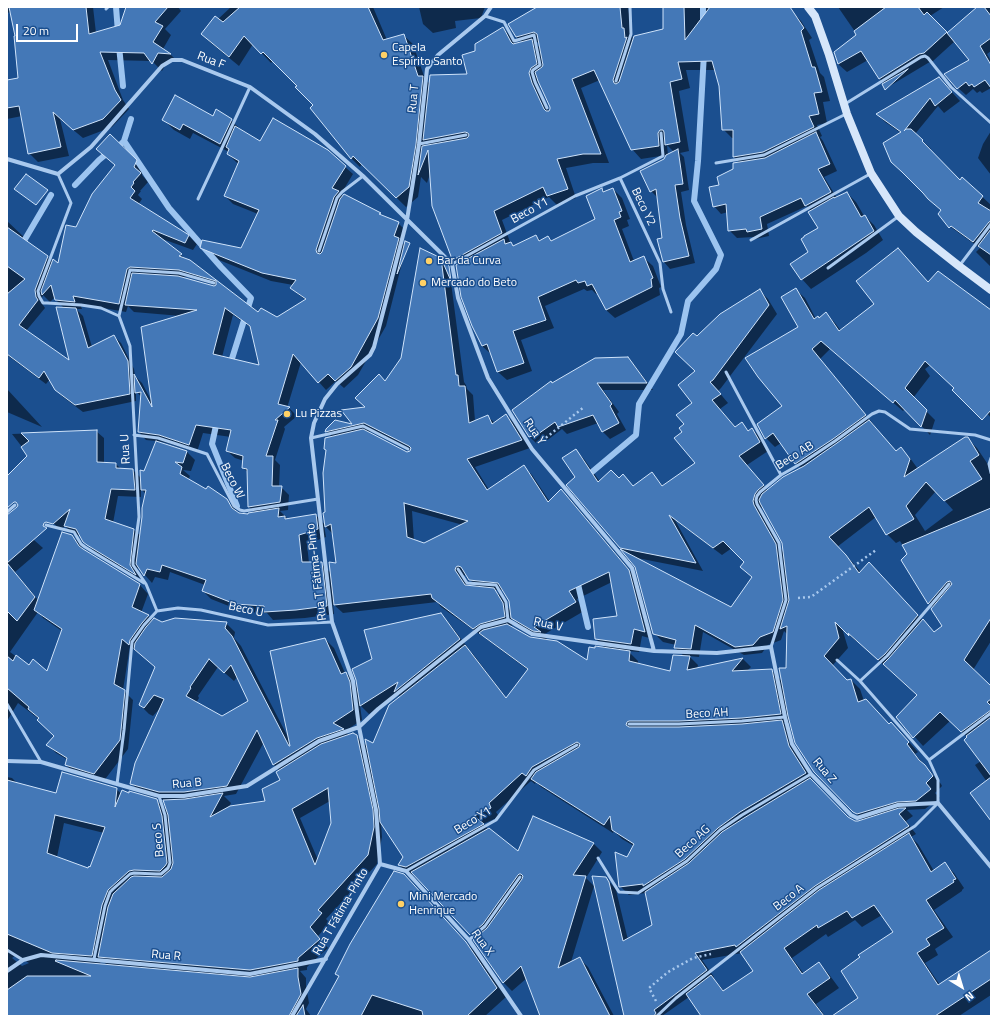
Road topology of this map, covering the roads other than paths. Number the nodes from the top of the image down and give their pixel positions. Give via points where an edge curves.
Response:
1 (491, 7) edge
2 (630, 7) edge
3 (808, 7) edge
4 (485, 16) junction
5 (616, 80) dead end
6 (250, 87) junction
7 (844, 104) junction
8 (547, 108) dead end
9 (847, 114) junction
10 (991, 123) edge
11 (660, 133) dead end
12 (466, 135) dead end
13 (419, 144) junction
14 (7, 159) edge
15 (716, 163) dead end
16 (871, 173) junction
17 (58, 174) junction
18 (363, 176) junction
19 (620, 178) junction
20 (198, 199) dead end
21 (899, 216) junction
22 (407, 220) junction
23 (991, 224) edge
24 (751, 240) dead end
25 (320, 251) dead end
26 (452, 264) junction
27 (959, 266) junction
28 (828, 268) dead end
29 (214, 283) dead end
30 (991, 290) edge
31 (671, 312) dead end
32 (119, 316) junction
33 (726, 372) dead end
34 (134, 435) junction
35 (311, 438) junction
36 (991, 440) edge
37 (408, 449) dead end
38 (991, 458) edge
39 (991, 473) edge
40 (780, 475) junction
41 (318, 499) junction
42 (15, 505) dead end
43 (7, 512) edge
44 (46, 525) dead end
45 (458, 568) dead end
46 (146, 584) junction
47 (949, 584) dead end
48 (157, 611) junction
49 (508, 620) junction
50 (332, 622) junction
51 (771, 647) junction
52 (654, 651) junction
53 (837, 660) dead end
54 (860, 682) junction
55 (7, 704) edge
56 (991, 713) edge
57 (785, 717) junction
58 (629, 724) dead end
59 (359, 727) junction
60 (577, 745) dead end
61 (929, 760) junction
62 (7, 761) edge
63 (41, 762) junction
64 (811, 774) junction
65 (116, 784) junction
66 (159, 796) junction
67 (938, 803) junction
68 (598, 858) dead end
69 (380, 864) junction
70 (991, 867) edge
71 (406, 871) junction
72 (520, 878) dead end
73 (469, 940) junction
74 (7, 950) edge
75 (94, 959) junction
76 (326, 959) junction
77 (24, 960) junction
78 (7, 971) edge
79 (292, 1016) edge
80 (522, 1016) edge
81 (657, 1016) edge

1 - 4 street, Rua T
2 - 5 lane via 631,34
3 - 7 street via 827,48
4 - 8 lane via 504,22 514,41 534,35 540,65 532,72
4 - 13 street, Rua T via 438,55 427,69
6 - 17 street, Rua F via 182,60 172,60 162,66 91,147
6 - 18 street, Rua F via 315,134
6 - 20 lane
7 - 9 street
7 - 10 lane via 925,56 951,88
9 - 15 lane via 764,155
9 - 16 street
11 - 19 lane, Beco Y2 via 663,156
12 - 13 lane
13 - 22 street, Rua T
14 - 17 street
16 - 21 street
16 - 24 lane
17 - 32 lane via 71,203 38,291 39,296 43,303 101,308
18 - 22 street, Rua F
18 - 25 lane via 337,198
19 - 26 lane, Beco Y1 via 575,196
19 - 31 lane, Beco Y2 via 660,263 662,289
21 - 27 street
21 - 28 lane
22 - 26 street
22 - 35 street, Rua T Fátima-Pinto via 372,351 337,384 325,400 314,423
23 - 27 lane
26 - 52 street, Rua Y via 458,298 488,378 532,449 632,568
27 - 30 street
29 - 32 lane via 179,273 130,270
32 - 34 lane, Rua U via 130,346
33 - 40 lane
34 - 41 lane, Beco W via 158,438 207,454 234,506 240,510
34 - 46 lane, Rua U via 139,517 133,565
35 - 37 lane via 363,426
35 - 41 street, Rua T Fátima-Pinto
36 - 40 lane, Beco AB via 975,435 910,429 885,412 879,411
38 - 39 lane
40 - 51 lane, Beco AB via 760,492 756,500 779,543 786,600
41 - 50 street, Rua T Fátima-Pinto
42 - 43 lane
44 - 46 lane via 74,532 84,547
45 - 49 lane via 468,582 496,585 506,602
46 - 48 lane, Rua U
47 - 54 lane via 887,656
48 - 50 lane, Beco U via 178,608 201,610 268,624
48 - 65 lane via 132,642
49 - 52 street, Rua V via 532,634
49 - 59 street via 481,626
50 - 59 street, Rua T Fátima-Pinto via 353,681
51 - 52 street, Rua V via 717,653
51 - 57 street, Rua Z
53 - 54 lane
54 - 61 lane
55 - 63 lane
56 - 61 lane
57 - 58 lane, Beco AH via 679,724
57 - 64 street, Rua Z via 792,744
59 - 66 street, Rua B via 320,741 247,786 184,796
59 - 69 street, Rua T Fátima-Pinto via 376,810
60 - 71 lane, Beco X1 via 534,770 496,820
61 - 67 lane via 938,780
62 - 63 street, Rua B
63 - 65 street, Rua B
64 - 67 street, Rua Z via 857,818 898,805
64 - 68 lane, Beco AG via 720,830 686,862 638,893 619,892
65 - 66 street, Rua B
66 - 75 lane, Beco S via 165,815 170,863 161,874 130,874 110,892
67 - 70 street
67 - 81 lane, Beco A via 915,826 817,888 676,998
69 - 71 street
69 - 76 street, Rua T Fátima-Pinto
71 - 73 street, Rua X
72 - 73 lane via 484,926
73 - 80 street, Rua X
74 - 77 lane
75 - 76 street, Rua R via 250,974
75 - 77 street, Rua R via 41,955
76 - 79 street, Rua T Fátima-Pinto
77 - 78 street, Rua R

